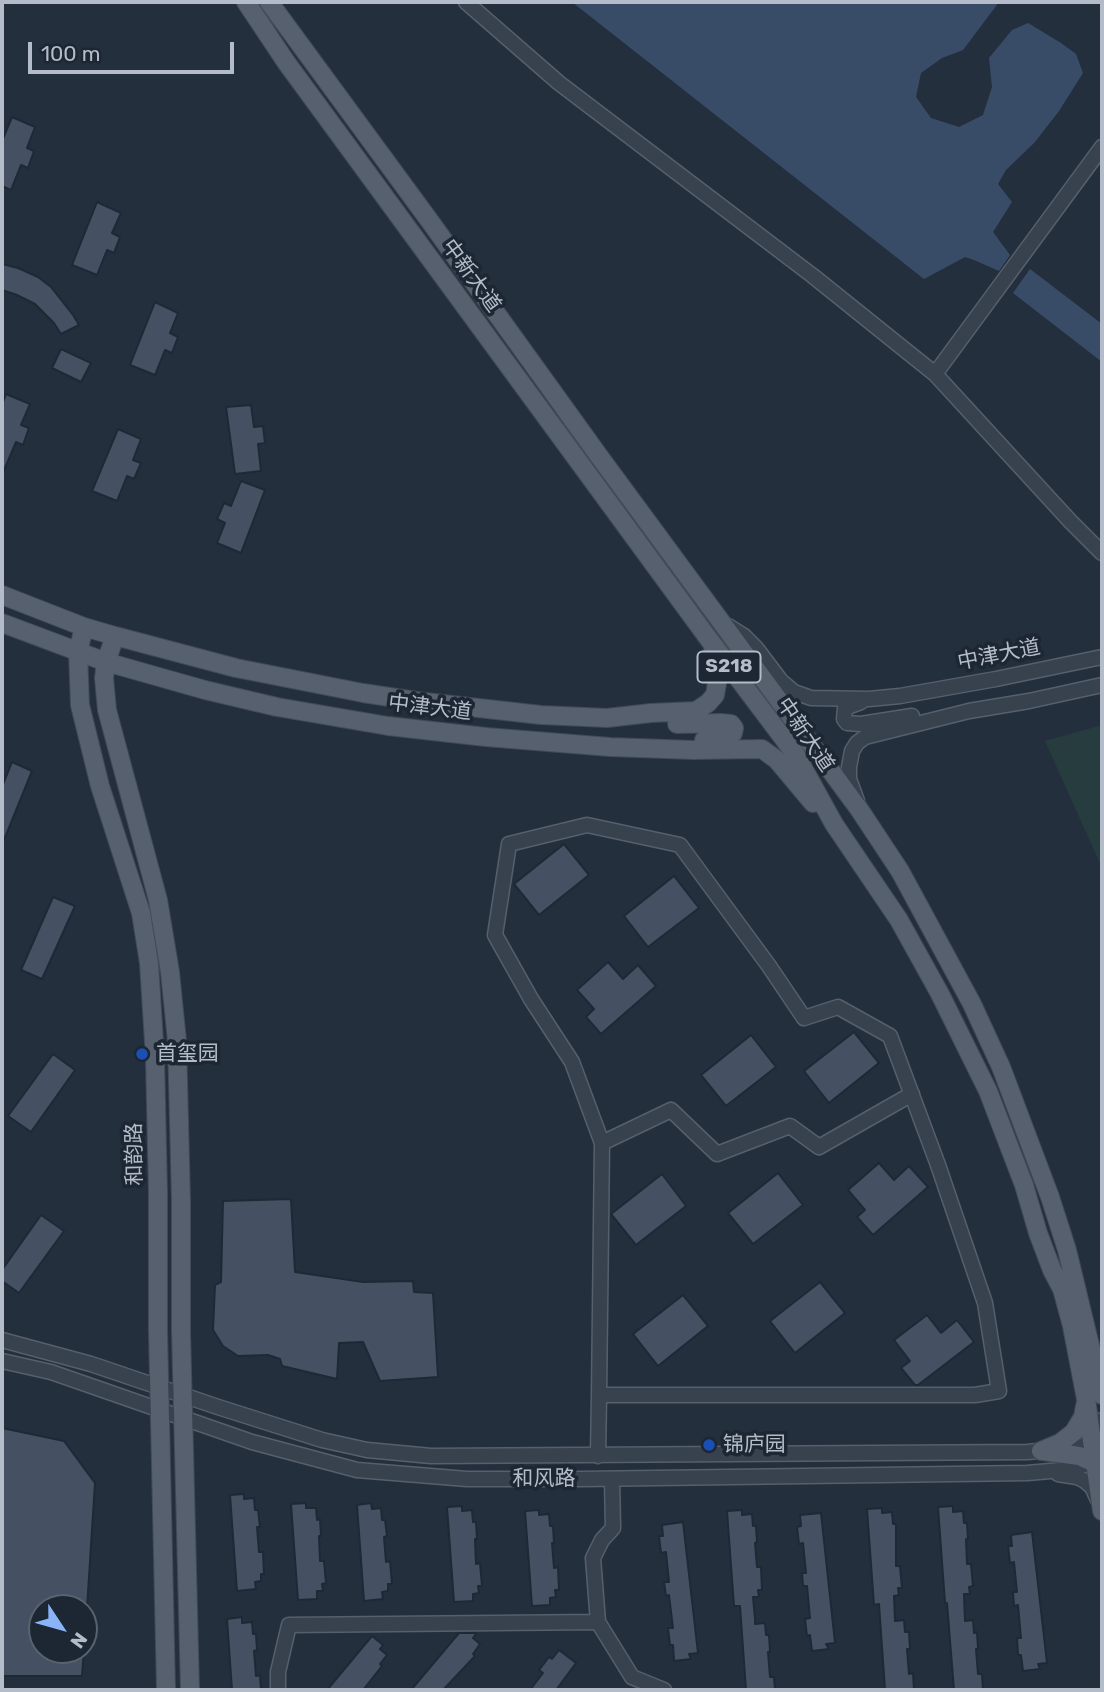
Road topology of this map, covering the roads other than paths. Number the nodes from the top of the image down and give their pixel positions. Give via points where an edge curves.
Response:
1 (246, 2) edge
2 (269, 2) edge
3 (466, 2) edge
4 (1102, 147) edge
5 (935, 374) junction
6 (1102, 552) edge
7 (2, 595) edge
8 (40, 609) junction
9 (2, 623) edge
10 (725, 624) junction
11 (84, 627) junction
12 (37, 636) junction
13 (115, 636) junction
14 (708, 638) junction
15 (80, 651) junction
16 (1102, 657) edge
17 (106, 662) junction
18 (1102, 685) edge
19 (869, 699) junction
20 (80, 705) junction
21 (107, 710) junction
22 (969, 711) junction
23 (607, 718) junction
24 (610, 747) junction
25 (859, 808) junction
26 (834, 824) junction
27 (912, 1094) junction
28 (602, 1143) junction
29 (2, 1340) edge
30 (2, 1361) edge
31 (159, 1387) junction
32 (182, 1395) junction
33 (599, 1395) junction
34 (1098, 1396) edge
35 (160, 1410) junction
36 (183, 1418) junction
37 (1102, 1420) edge
38 (1041, 1451) junction
39 (598, 1456) junction
40 (1096, 1456) edge
41 (1040, 1472) junction
42 (612, 1479) junction
43 (1102, 1510) edge
44 (598, 1622) junction
45 (166, 1690) edge
46 (190, 1690) edge
47 (278, 1690) edge
48 (664, 1690) edge

1 - 14 main road, 中新大道 / S218
2 - 10 main road, 中新大道 / S218
3 - 5 street via 559,83
4 - 5 street
5 - 6 street
7 - 8 main road, 中津大道
8 - 11 main road, 中津大道
8 - 15 main road
9 - 12 main road, 中津大道
10 - 19 street, 中津大道 via 756,648 793,692 811,698
10 - 25 main road, 中新大道 / S218
11 - 13 main road, 中津大道
11 - 15 main road, 和韵路
12 - 15 main road, 中津大道
12 - 20 main road via 67,663
13 - 17 main road
13 - 23 main road, 中津大道 via 236,668 350,691
14 - 23 main road, 中津大道 via 719,671 715,695 708,704 696,711
14 - 26 main road, 中新大道 / S218 via 796,755
15 - 17 main road, 中津大道
15 - 20 main road, 和韵路
15 - 21 main road
16 - 19 street, 中津大道 via 934,691
17 - 21 main road
17 - 24 main road, 中津大道 via 277,707 388,726
18 - 22 street
19 - 22 street via 845,708 846,723
20 - 31 main road, 和韵路 via 100,786 141,913 149,963 156,1099
21 - 32 main road via 158,900 170,972 177,1041
22 - 25 street via 875,734 857,743 849,779
23 - 24 main road via 662,724 721,723 734,728 722,739 649,740
24 - 26 main road, 中津大道 via 762,750 777,760
25 - 34 main road, 中新大道 / S218 via 931,927 1001,1067 1063,1237 1087,1328
26 - 34 main road, 中新大道 / S218 via 899,919 988,1091
27 - 28 street via 819,1147 790,1126 718,1154 671,1110
27 - 28 street via 890,1036 838,1007 804,1018 680,845 587,825 509,844 495,935 572,1062
27 - 33 street via 985,1303 999,1391 975,1395
28 - 33 street
29 - 31 street, 和风路
30 - 35 street, 和风路 via 51,1372
31 - 32 street, 和风路
31 - 35 main road, 和韵路
32 - 36 main road
32 - 39 street, 和风路 via 321,1440 367,1450 431,1456
33 - 39 street
34 - 38 main road via 1074,1432
34 - 40 main road, 中新大道 / S218
35 - 36 street, 和风路
35 - 45 main road, 和韵路
36 - 42 street, 和风路 via 357,1470 467,1479
36 - 46 main road
37 - 40 street
38 - 39 street, 和风路
38 - 40 main road
40 - 41 street, 和风路 via 1062,1470
40 - 43 main road, 中新大道 / S218
41 - 42 street, 和风路
41 - 43 street via 1085,1481
42 - 44 street via 613,1528 593,1558
44 - 47 street via 289,1625
44 - 48 street via 632,1677

